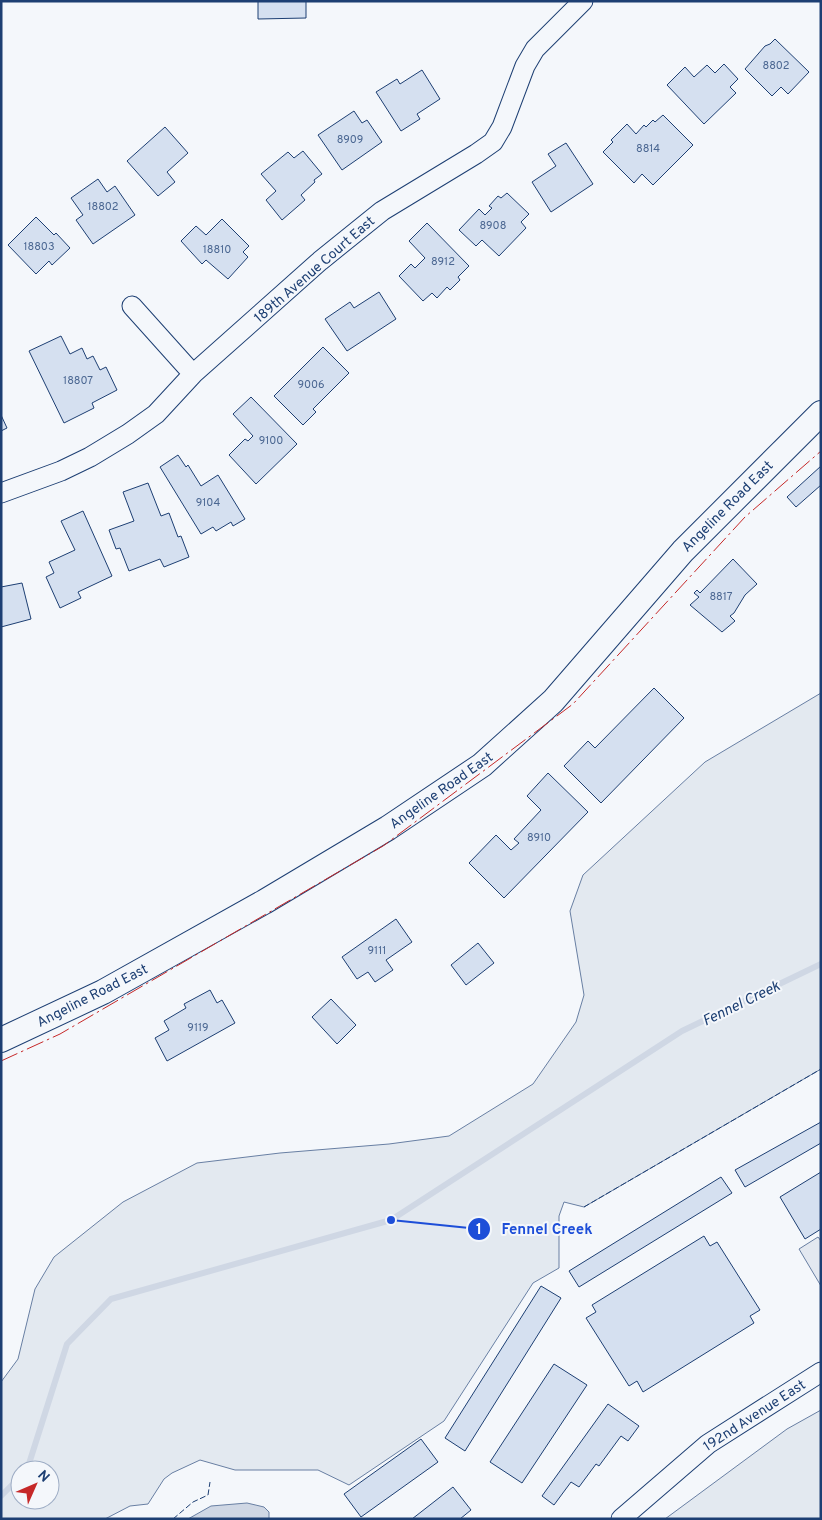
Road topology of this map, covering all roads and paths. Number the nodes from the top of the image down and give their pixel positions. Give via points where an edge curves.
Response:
1 (583, 1) edge
2 (132, 306) dead end
3 (193, 374) junction
4 (821, 413) edge
5 (1, 493) edge
6 (1, 1040) edge
7 (821, 1372) edge
8 (622, 1519) edge

1 - 3 street, 189th Avenue Court East via 536,49 525,66 493,142 382,211 320,261
2 - 3 street
3 - 5 street, 189th Avenue Court East via 156,414 128,434 61,471
4 - 6 street, Angeline Road East via 682,551 553,701 482,765 388,828 264,902 103,992
7 - 8 street, 192nd Avenue East via 708,1444

